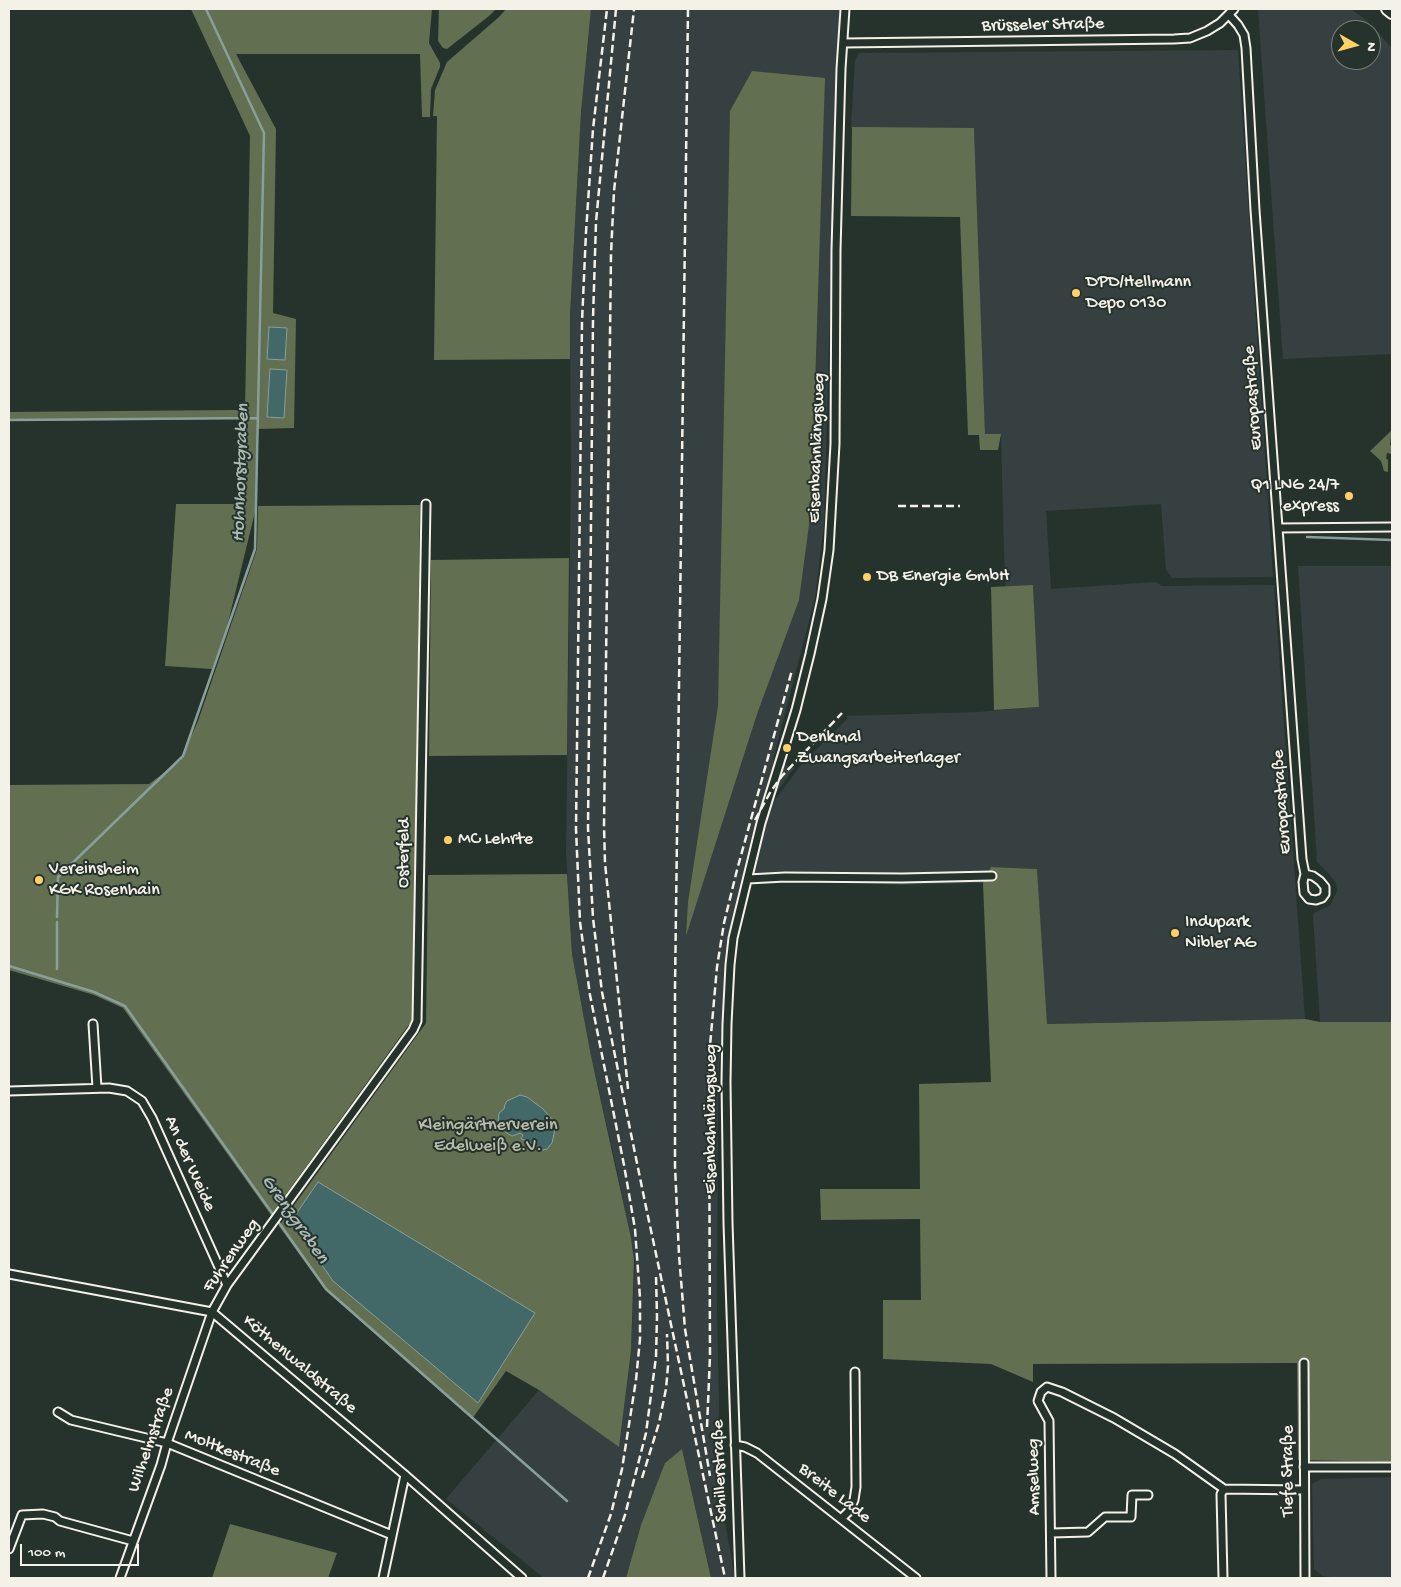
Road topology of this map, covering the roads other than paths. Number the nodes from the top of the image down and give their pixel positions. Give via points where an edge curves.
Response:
1 (845, 9) edge
2 (1387, 9) edge
3 (1231, 12) edge
4 (1392, 13) edge
5 (843, 43) junction
6 (426, 504) dead end
7 (1392, 527) edge
8 (1278, 528) junction
9 (1305, 874) dead end
10 (992, 876) dead end
11 (748, 879) junction
12 (93, 1024) dead end
13 (97, 1088) junction
14 (9, 1091) edge
15 (313, 1168) joint
16 (9, 1274) edge
17 (227, 1285) junction
18 (212, 1312) junction
19 (732, 1362) joint
20 (1304, 1363) dead end
21 (855, 1372) dead end
22 (58, 1412) dead end
23 (167, 1443) junction
24 (735, 1445) junction
25 (1304, 1467) junction
26 (1392, 1467) edge
27 (405, 1475) junction
28 (1224, 1489) junction
29 (1304, 1490) junction
30 (1148, 1495) dead end
31 (841, 1519) junction
32 (1050, 1533) junction
33 (392, 1535) junction
34 (133, 1541) junction
35 (9, 1549) edge
36 (911, 1577) edge
37 (120, 1578) edge
38 (384, 1578) edge
39 (522, 1578) edge
40 (740, 1578) edge
41 (1052, 1578) edge
42 (1223, 1578) edge
43 (1305, 1578) edge

1 - 5 street, Eisenbahnlängsweg
2 - 4 main road
3 - 5 street, Brüsseler Straße via 1207,31 1174,40
3 - 8 street, Europastraße via 1244,35 1246,48
5 - 11 street, Eisenbahnlängsweg via 836,250 835,444 829,550 822,599 798,701
6 - 15 street, Osterfeld via 418,1022
7 - 8 street
8 - 9 street, Europastraße
10 - 11 street
11 - 19 street, Eisenbahnlängsweg via 733,938 727,1024
12 - 13 street
13 - 14 street, An der Weide
13 - 17 street, An der Weide via 127,1091 142,1101
15 - 17 street, Fuhrenweg
16 - 18 street, Köthenwaldstraße
17 - 18 street, Fuhrenweg
18 - 23 street, Wilhelmstraße
18 - 27 street, Köthenwaldstraße
19 - 24 street, Schillerstraße
20 - 25 street, Tiefe Straße
21 - 31 street via 856,1487 849,1511
22 - 23 street, Moltkestraße via 71,1420
23 - 33 street, Moltkestraße
23 - 34 street, Wilhelmstraße
24 - 31 street, Breite Lade via 757,1452
24 - 40 street, Schillerstraße
25 - 26 street
25 - 29 street, Tiefe Straße
27 - 33 street
27 - 39 street, Köthenwaldstraße
28 - 29 street
28 - 32 street, Amselweg via 1175,1454 1114,1418 1047,1387 1038,1401 1049,1421
28 - 42 street via 1221,1494
29 - 43 street, Tiefe Straße
30 - 32 street, Amselweg via 1132,1495 1131,1517 1105,1517 1088,1532
31 - 36 street, Breite Lade
32 - 41 street, Amselweg
33 - 38 street
34 - 35 street via 43,1514 22,1515
34 - 37 street, Wilhelmstraße

